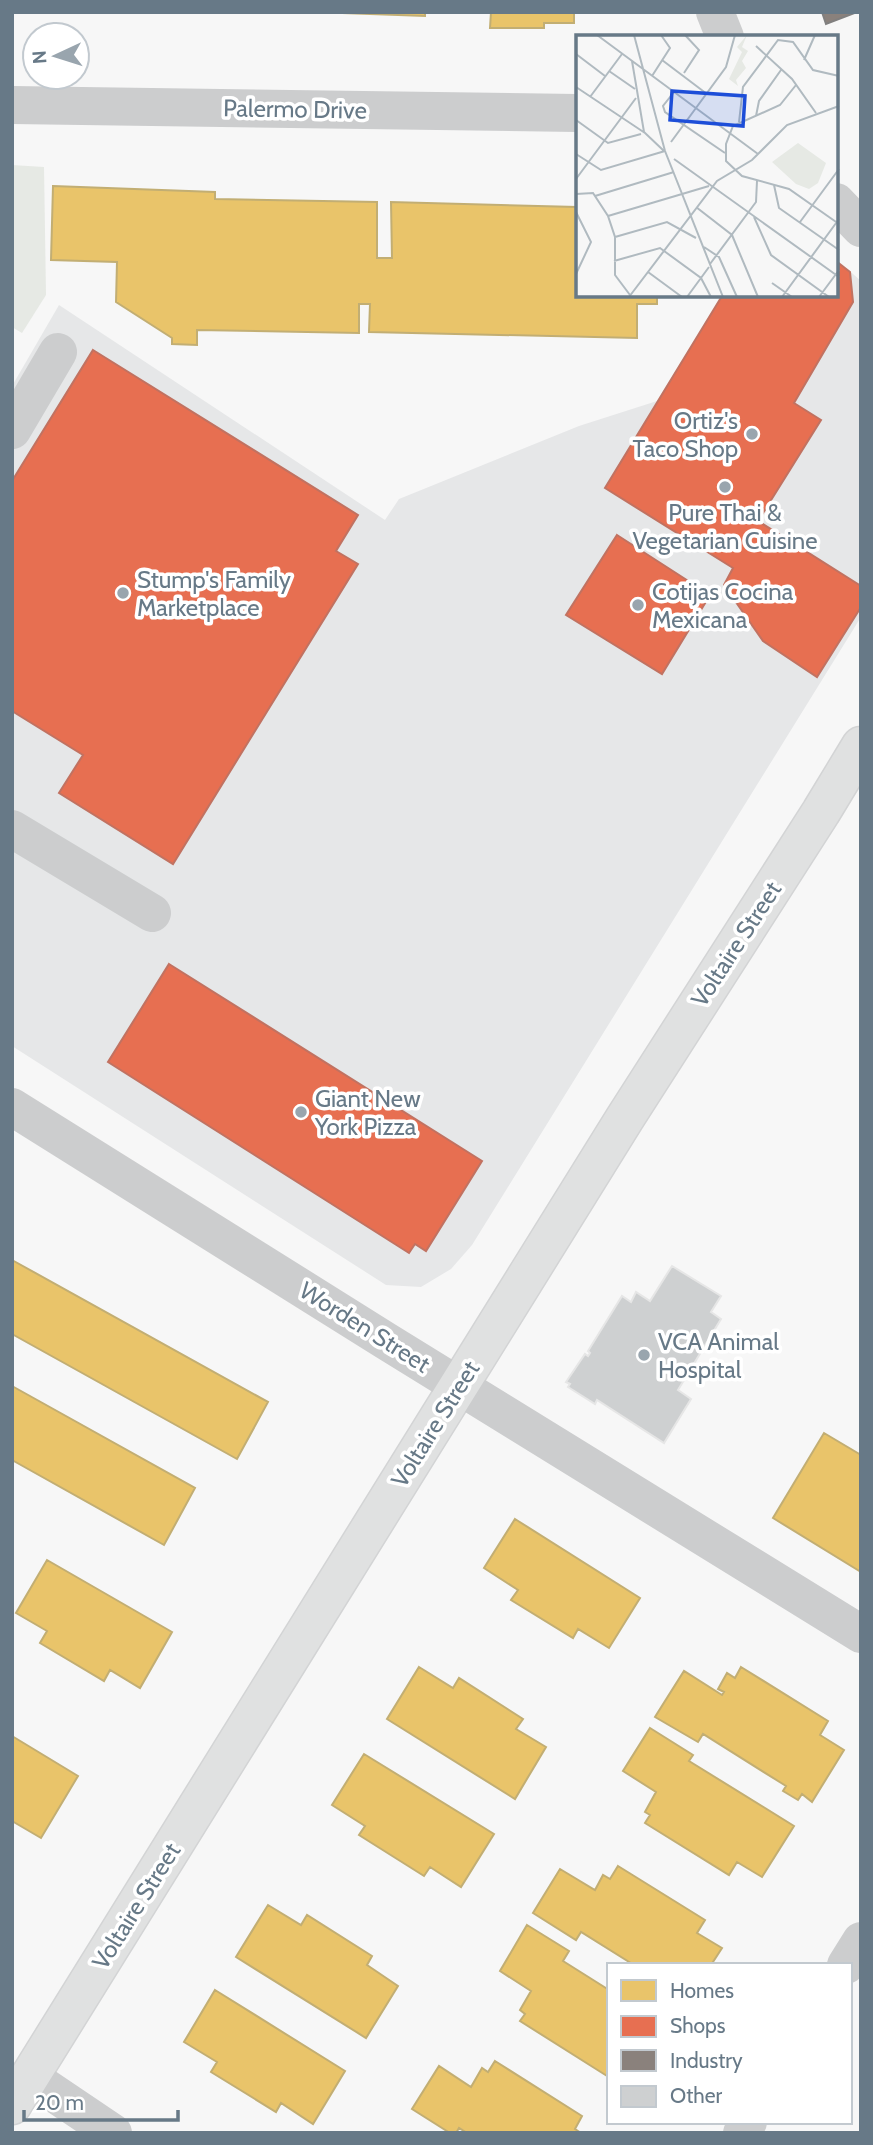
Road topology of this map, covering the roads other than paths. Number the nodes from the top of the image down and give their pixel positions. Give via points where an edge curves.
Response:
1 (715, 12) edge
2 (725, 35) edge
3 (12, 105) edge
4 (576, 113) edge
5 (838, 204) edge
6 (861, 228) edge
7 (58, 352) dead end
8 (12, 430) edge
9 (861, 746) edge
10 (12, 829) edge
11 (152, 914) dead end
12 (13, 1109) edge
13 (459, 1385) junction
14 (861, 1634) edge
15 (861, 1941) edge
16 (847, 1963) edge
17 (21, 2091) edge
18 (113, 2133) edge

1 - 2 street
3 - 4 street, Palermo Drive
5 - 6 street
7 - 8 street
9 - 13 main road, Voltaire Street
10 - 11 street
12 - 13 street, Worden Street
13 - 14 street, Worden Street
13 - 17 main road, Voltaire Street
15 - 16 street
17 - 18 street

